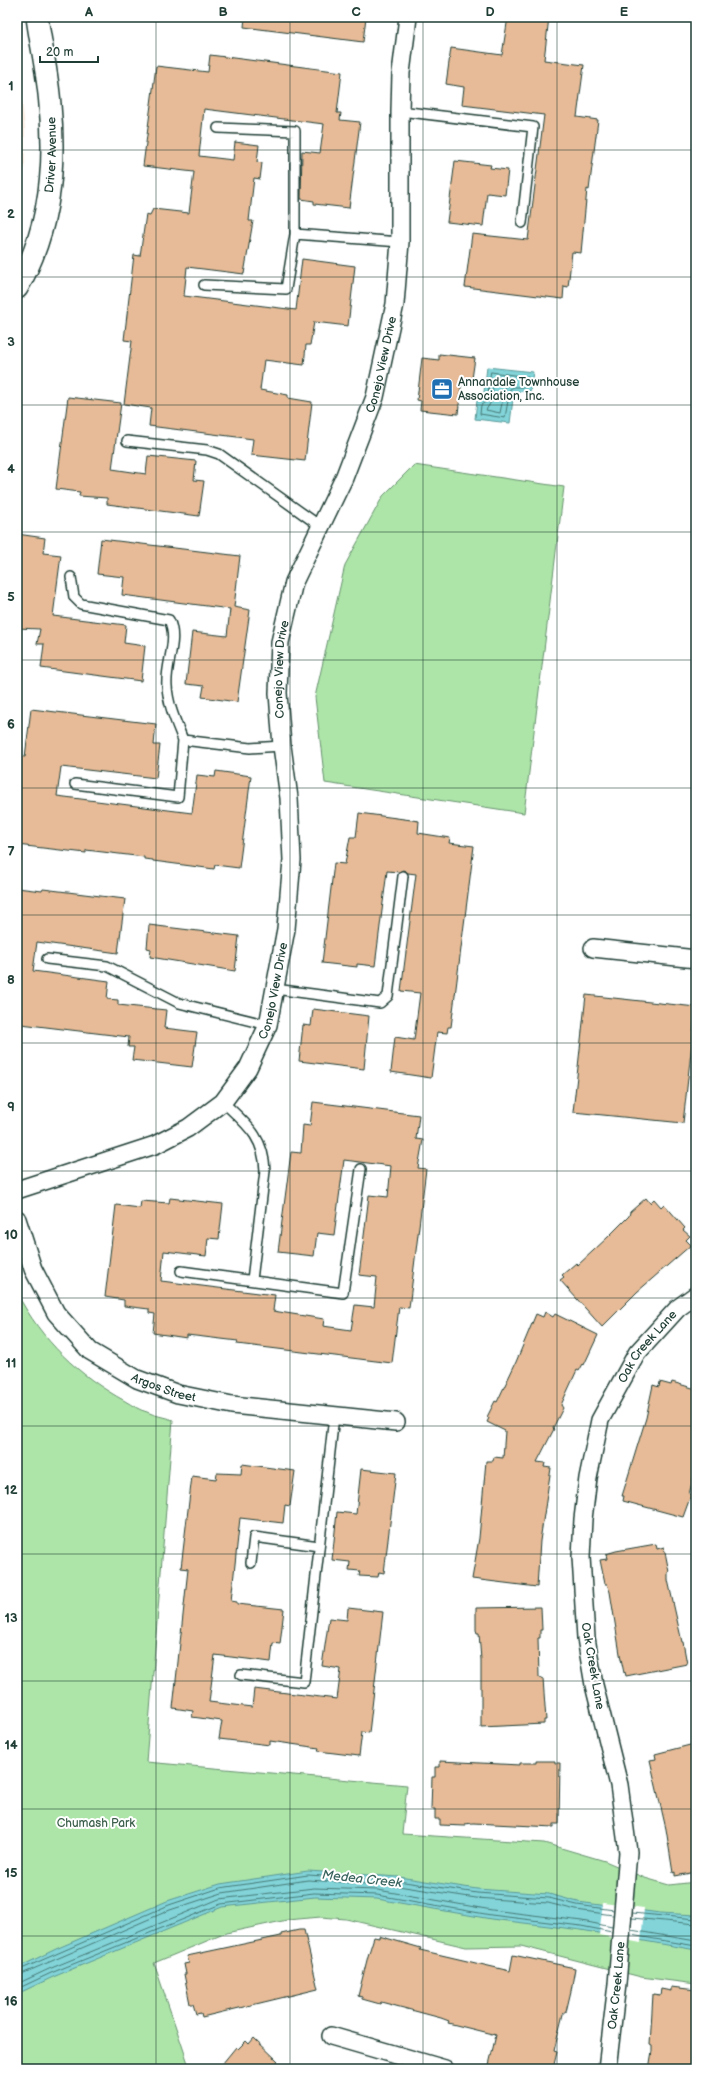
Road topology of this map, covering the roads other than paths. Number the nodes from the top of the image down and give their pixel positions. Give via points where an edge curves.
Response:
1 (37, 17) edge
2 (408, 17) edge
3 (400, 111) junction
4 (218, 128) dead end
5 (522, 223) dead end
6 (295, 234) junction
7 (400, 242) junction
8 (204, 285) dead end
9 (17, 288) edge
10 (127, 441) dead end
11 (320, 526) junction
12 (71, 577) dead end
13 (183, 740) junction
14 (282, 746) junction
15 (75, 784) dead end
16 (403, 876) dead end
17 (593, 948) dead end
18 (47, 959) dead end
19 (696, 959) edge
20 (275, 989) junction
21 (268, 1025) junction
22 (223, 1102) junction
23 (361, 1169) dead end
24 (17, 1190) edge
25 (17, 1219) edge
26 (181, 1271) dead end
27 (252, 1280) junction
28 (696, 1295) edge
29 (334, 1416) junction
30 (396, 1422) dead end
31 (319, 1546) junction
32 (251, 1563) dead end
33 (241, 1675) dead end
34 (331, 2036) dead end
35 (445, 2069) edge
36 (607, 2069) edge

1 - 9 street, Driver Avenue via 50,105 51,153 47,212 27,271
2 - 3 street, Conejo View Drive via 401,73
3 - 5 lane via 533,127
3 - 7 street, Conejo View Drive
4 - 6 lane via 295,131
6 - 7 lane
6 - 8 lane via 286,289
7 - 11 street, Conejo View Drive via 395,304 375,397 344,478
10 - 11 lane via 207,450 219,454
11 - 14 street, Conejo View Drive via 294,582 280,642 278,693
12 - 13 lane via 74,597 81,604 169,620 174,629 166,685 169,702
13 - 14 lane via 250,748
13 - 15 lane via 178,797
14 - 20 street, Conejo View Drive via 289,798 292,860 286,929
16 - 20 lane via 388,996 380,1003
17 - 19 street
18 - 21 lane via 107,966 179,1003
20 - 21 street, Conejo View Drive
21 - 22 street, Conejo View Drive via 248,1068
22 - 24 street, Conejo View Drive via 188,1128 155,1145
22 - 27 lane via 251,1129 260,1142 265,1156
23 - 27 lane via 343,1293
25 - 29 street, Argos Street via 34,1269 56,1313 90,1351 137,1380 178,1394 232,1405
26 - 27 lane
28 - 36 street, Oak Creek Lane via 678,1308 637,1353 600,1420 588,1478 583,1520 581,1557 586,1638 594,1685 619,1785 628,1852
29 - 30 street, Argos Street
29 - 31 lane
31 - 32 lane via 254,1537
31 - 33 lane via 304,1682
34 - 35 street

